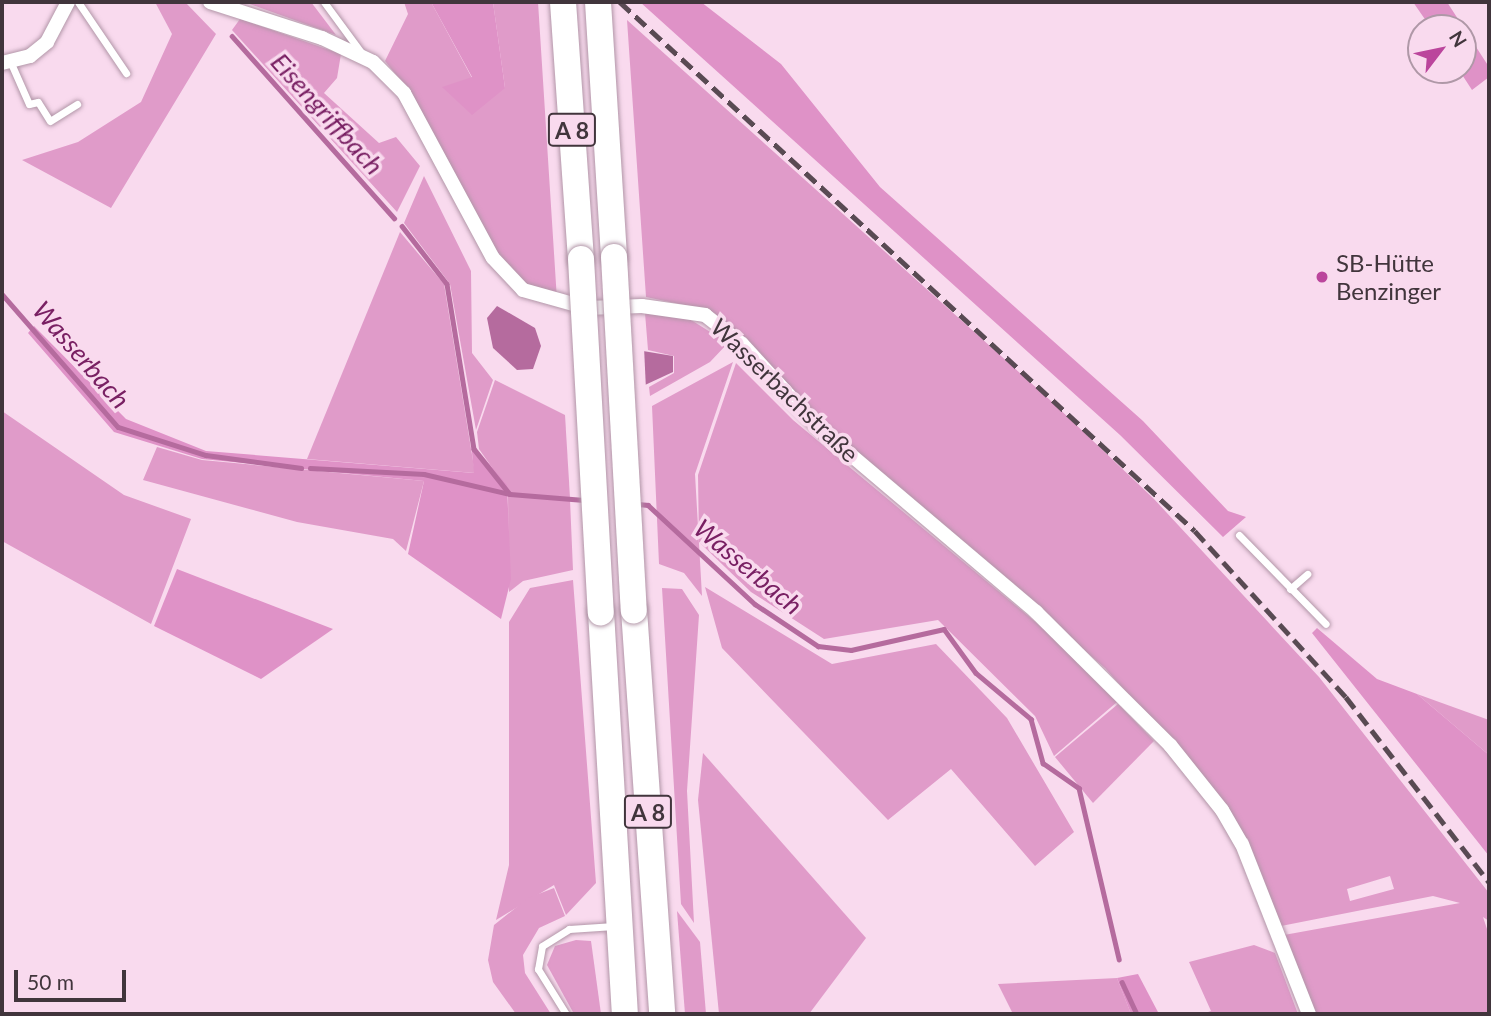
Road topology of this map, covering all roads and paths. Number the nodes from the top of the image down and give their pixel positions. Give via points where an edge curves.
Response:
1 (68, 2) edge
2 (78, 2) edge
3 (210, 2) edge
4 (324, 2) edge
5 (563, 2) edge
6 (598, 2) edge
7 (363, 56) junction
8 (6, 62) edge
9 (126, 72) dead end
10 (77, 104) dead end
11 (1239, 535) dead end
12 (1307, 573) dead end
13 (1290, 589) junction
14 (1326, 624) dead end
15 (622, 925) junction
16 (566, 1014) edge
17 (625, 1014) edge
18 (662, 1014) edge
19 (1309, 1014) edge

1 - 8 street via 47,42
2 - 9 lane
3 - 7 street, Wasserbachstraße
4 - 7 lane
5 - 15 highway, A 8, bridge
6 - 18 highway, A 8, bridge
7 - 19 street, Wasserbachstraße via 404,93 493,258 523,290 587,308 688,309 723,327 818,427 1035,612 1128,701 1198,777 1242,844
8 - 10 lane via 29,104 38,103 50,121
11 - 13 lane
12 - 13 lane
13 - 14 lane
15 - 16 lane via 569,929 542,946 538,970
15 - 17 highway, A 8

